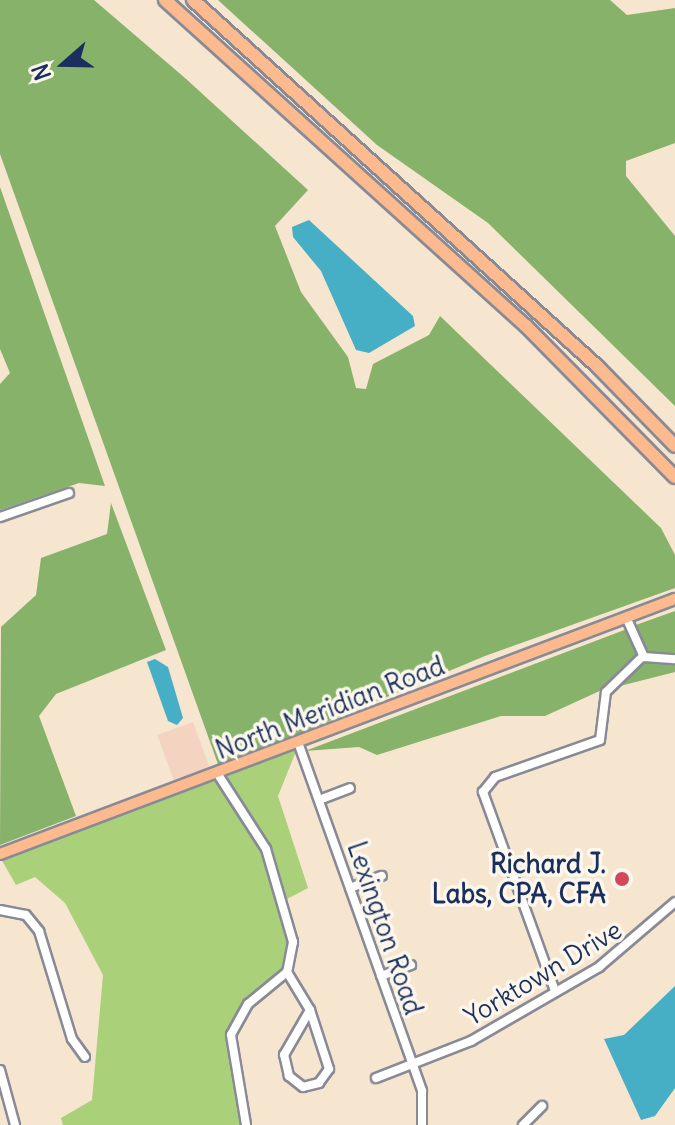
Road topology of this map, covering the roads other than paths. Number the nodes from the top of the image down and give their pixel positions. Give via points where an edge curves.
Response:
1 (165, 0) edge
2 (193, 0) edge
3 (675, 446) edge
4 (675, 477) edge
5 (69, 493) dead end
6 (0, 517) edge
7 (675, 599) edge
8 (626, 617) junction
9 (643, 656) junction
10 (675, 659) edge
11 (299, 745) junction
12 (219, 776) junction
13 (350, 788) dead end
14 (319, 800) junction
15 (0, 854) edge
16 (382, 876) dead end
17 (350, 888) junction
18 (675, 902) edge
19 (0, 910) edge
20 (411, 965) dead end
21 (287, 972) junction
22 (381, 976) junction
23 (555, 991) junction
24 (310, 1010) junction
25 (85, 1057) dead end
26 (413, 1065) junction
27 (0, 1070) edge
28 (376, 1078) dead end
29 (542, 1106) dead end
30 (15, 1125) edge
31 (246, 1125) edge
32 (422, 1125) edge
33 (523, 1125) edge

1 - 4 highway via 526,326
2 - 3 highway via 587,357
5 - 6 street
7 - 8 main road, North Meridian Road
8 - 9 street
8 - 11 main road, North Meridian Road
9 - 10 street
9 - 23 street via 606,692 600,740 485,785 485,808
11 - 12 main road, North Meridian Road
11 - 14 street, Lexington Road
12 - 15 main road, North Meridian Road
12 - 21 street via 266,849 293,942
13 - 14 street
14 - 17 street, Lexington Road
16 - 17 street
17 - 22 street, Lexington Road
18 - 23 street, Yorktown Drive via 632,944
19 - 25 street via 26,915 39,931 76,1049
20 - 22 street
21 - 24 street
21 - 31 street via 248,1004 231,1035
22 - 26 street, Lexington Road
23 - 26 street, Yorktown Drive
24 - 24 street via 329,1069 319,1083 303,1087 289,1076 284,1055
26 - 28 street, Yorktown Drive
26 - 32 street, Lexington Road via 424,1102
27 - 30 street
29 - 33 street

